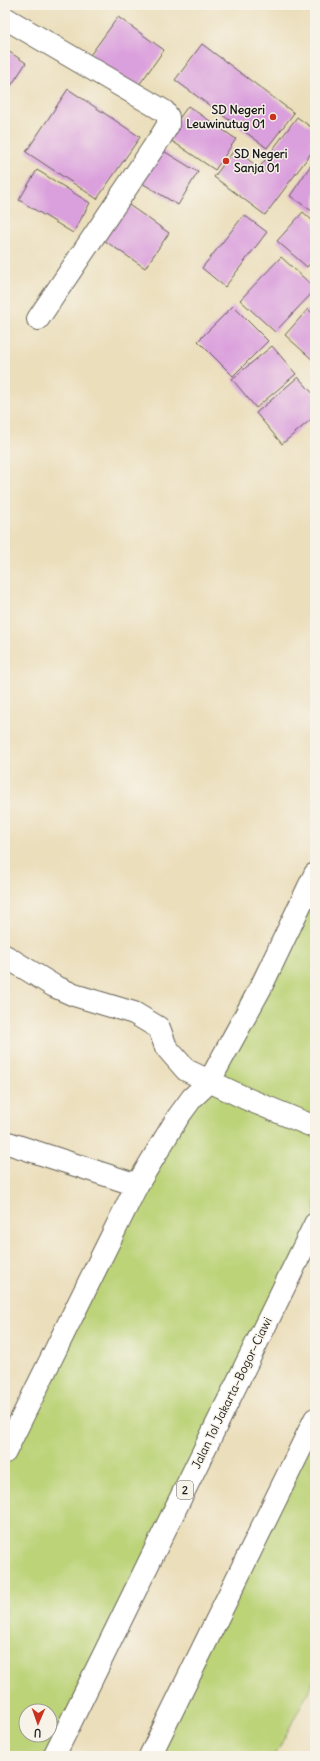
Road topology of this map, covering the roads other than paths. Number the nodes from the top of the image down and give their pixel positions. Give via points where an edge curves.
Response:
1 (5, 18) edge
2 (38, 319) dead end
3 (315, 874) edge
4 (5, 956) edge
5 (209, 1082) junction
6 (315, 1127) edge
7 (5, 1142) edge
8 (137, 1184) junction
9 (315, 1224) edge
10 (315, 1420) edge
11 (5, 1452) edge
12 (54, 1756) edge
13 (150, 1756) edge

1 - 2 main road via 164,112 168,117 168,125 162,135
3 - 5 main road via 260,990
4 - 5 main road via 54,986 74,995 134,1013 159,1028 166,1047 186,1070
5 - 6 main road
5 - 8 main road via 192,1098 178,1117
7 - 8 main road
8 - 11 main road
9 - 12 main road, Jalan Tol Jakarta–Bogor–Ciawi / 2
10 - 13 main road

